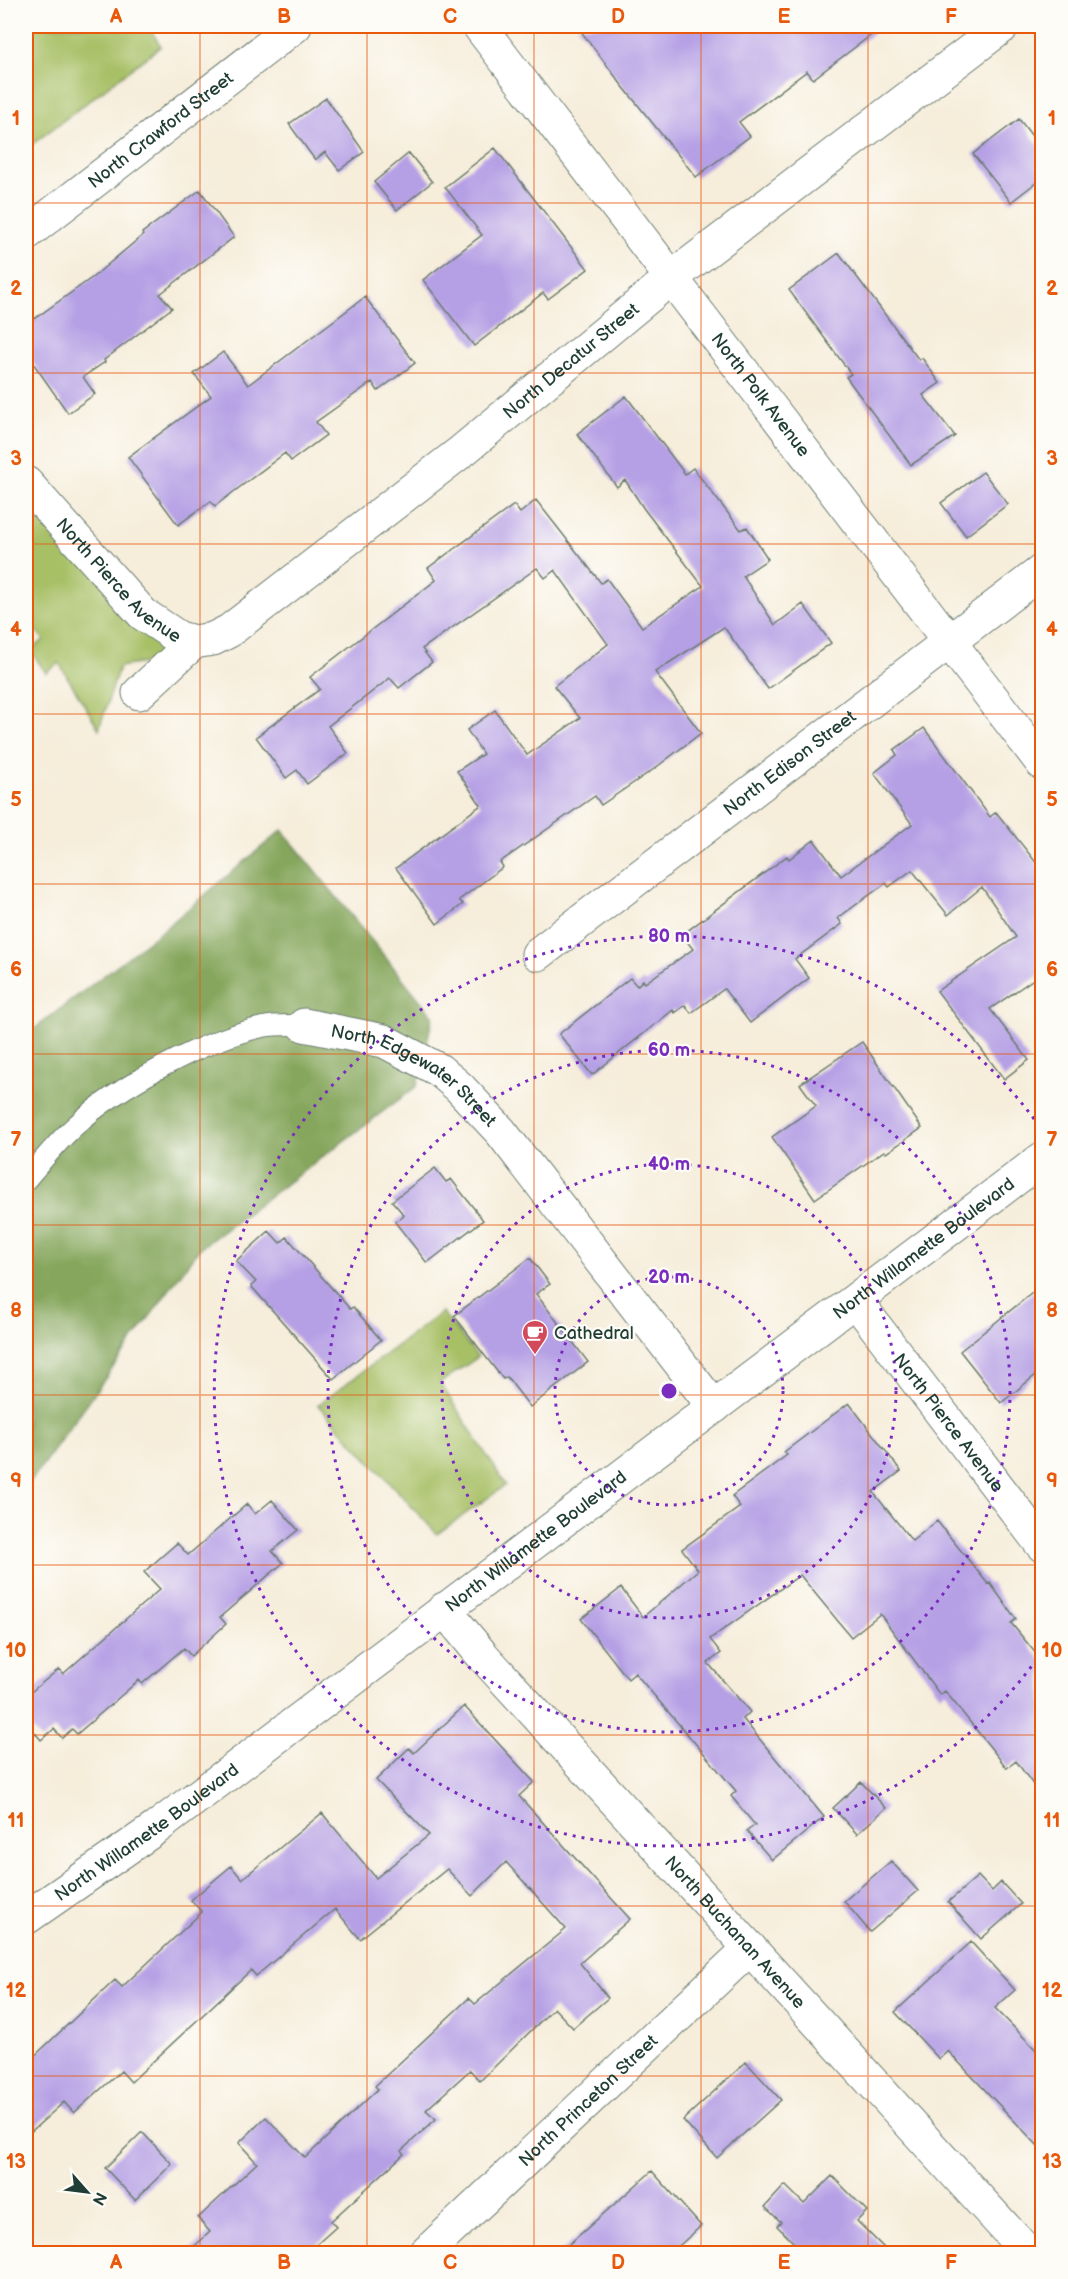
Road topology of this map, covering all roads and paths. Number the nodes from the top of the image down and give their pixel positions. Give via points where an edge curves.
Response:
1 (296, 26) edge
2 (478, 26) edge
3 (1003, 26) edge
4 (26, 234) edge
5 (671, 279) junction
6 (26, 483) edge
7 (1042, 571) edge
8 (194, 642) junction
9 (950, 642) junction
10 (139, 693) dead end
11 (1042, 763) edge
12 (538, 954) dead end
13 (304, 1025) joint
14 (1042, 1159) edge
15 (26, 1180) edge
16 (856, 1301) junction
17 (714, 1407) junction
18 (1042, 1545) edge
19 (444, 1609) junction
20 (26, 1917) edge
21 (750, 1948) junction
22 (425, 2253) edge
23 (1029, 2253) edge

1 - 4 street, North Crawford Street
2 - 5 street, North Polk Avenue
3 - 5 street, North Decatur Street
5 - 8 street, North Decatur Street via 462,451 229,631
5 - 9 street, North Polk Avenue
6 - 8 street, North Pierce Avenue via 143,614 179,638
7 - 9 street, North Edison Street
8 - 10 street, North Decatur Street
9 - 11 street, North Polk Avenue
9 - 12 street, North Edison Street
13 - 15 lane, North Edgewater Street via 250,1030 219,1040 156,1071 75,1126
13 - 17 street, North Edgewater Street via 384,1041 439,1070 459,1087 501,1132
14 - 16 street, North Willamette Boulevard
16 - 17 street, North Willamette Boulevard
16 - 18 street, North Pierce Avenue
17 - 19 street, North Willamette Boulevard
19 - 20 street, North Willamette Boulevard via 156,1828
19 - 21 street, North Buchanan Avenue
21 - 22 street, North Princeton Street
21 - 23 street, North Buchanan Avenue

